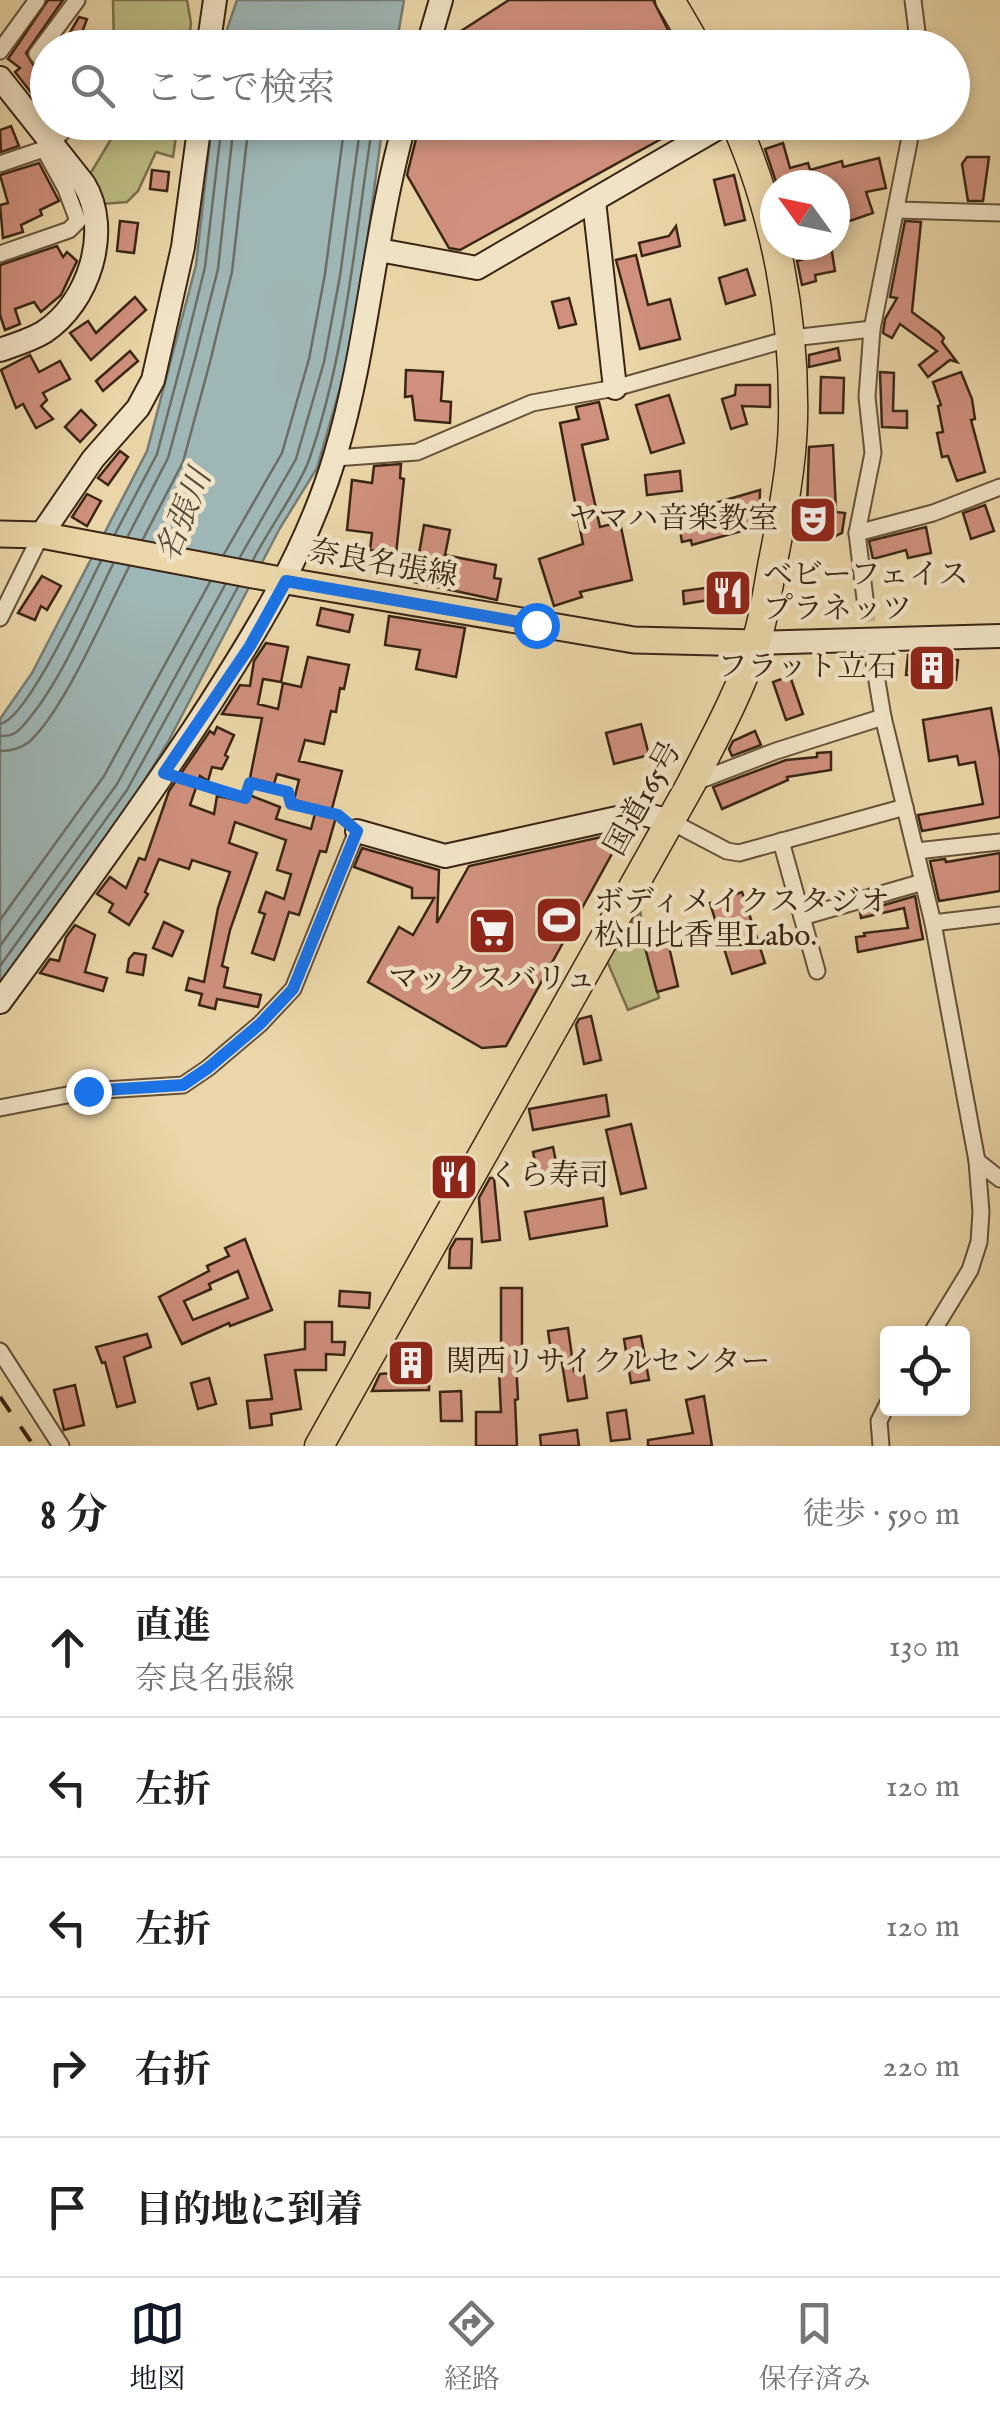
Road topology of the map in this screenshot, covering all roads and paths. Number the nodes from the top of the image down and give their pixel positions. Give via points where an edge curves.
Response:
1 (37, 0) edge
2 (77, 0) edge
3 (215, 0) edge
4 (441, 0) edge
5 (670, 0) edge
6 (914, 0) edge
7 (54, 30) edge
8 (211, 30) edge
9 (432, 30) edge
10 (688, 30) edge
11 (917, 30) edge
12 (0, 51) edge
13 (2, 84) edge
14 (30, 121) edge
15 (44, 140) edge
16 (53, 140) edge
17 (198, 140) edge
18 (400, 140) edge
19 (700, 140) edge
20 (742, 140) edge
21 (911, 140) edge
22 (48, 145) junction
23 (0, 164) edge
24 (594, 200) junction
25 (897, 210) junction
26 (1000, 213) edge
27 (379, 250) junction
28 (0, 254) edge
29 (872, 330) junction
30 (792, 338) junction
31 (0, 350) edge
32 (615, 388) junction
33 (334, 458) junction
34 (1000, 488) edge
35 (857, 533) junction
36 (0, 534) edge
37 (42, 535) junction
38 (280, 580) junction
39 (866, 607) tunnel mouth
40 (0, 618) edge
41 (1000, 636) edge
42 (756, 642) junction
43 (874, 664) tunnel mouth
44 (883, 716) junction
45 (164, 773) junction
46 (691, 784) junction
47 (905, 806) junction
48 (670, 821) junction
49 (357, 831) junction
50 (781, 841) junction
51 (1000, 842) edge
52 (916, 852) junction
53 (923, 882) junction
54 (1000, 914) edge
55 (802, 916) junction
56 (933, 923) junction
57 (817, 972) dead end
58 (0, 1002) edge
59 (0, 1108) edge
60 (977, 1161) junction
61 (1000, 1180) edge
62 (936, 1326) edge
63 (0, 1351) edge
64 (882, 1416) edge
65 (61, 1446) edge
66 (319, 1446) edge
67 (881, 1446) edge

1 - 12 street
2 - 7 street
3 - 8 street
4 - 9 street
5 - 10 highway
6 - 11 street
13 - 14 street
15 - 22 street
16 - 22 street
17 - 37 street via 184,247 148,392
18 - 27 street
19 - 24 street
20 - 30 highway, 国道165号 via 772,233
21 - 25 street
22 - 23 street
22 - 28 street via 78,222
22 - 31 street via 91,195 97,240 86,275 59,318 44,332
24 - 27 street via 477,268
24 - 32 street
25 - 26 street
25 - 29 street
27 - 33 street
29 - 30 street
29 - 35 street via 866,397 873,454
30 - 32 street
30 - 42 highway, 国道165号 via 786,492
32 - 33 street via 532,403 417,452
33 - 38 street
34 - 35 street
35 - 39 street
36 - 37 main road, 奈良名張線
37 - 38 main road, 奈良名張線
37 - 40 street
38 - 42 main road, 奈良名張線 via 634,640
38 - 45 street via 250,646
41 - 42 street
42 - 46 highway, 国道165号
43 - 44 street
44 - 46 street
44 - 47 street
45 - 49 path via 245,798 250,783 288,792 291,804 338,815
45 - 58 street
46 - 48 highway, 国道165号
47 - 50 street
47 - 52 street
48 - 49 street via 640,813 446,856
48 - 50 street via 733,853
48 - 66 highway, 国道165号
49 - 59 street via 293,989 208,1068 183,1085 88,1091
50 - 55 street
51 - 52 street
52 - 53 street
53 - 55 street
53 - 56 street
54 - 56 street
55 - 57 street
56 - 60 street
60 - 61 street
60 - 62 street via 979,1242
63 - 65 street
64 - 67 street

